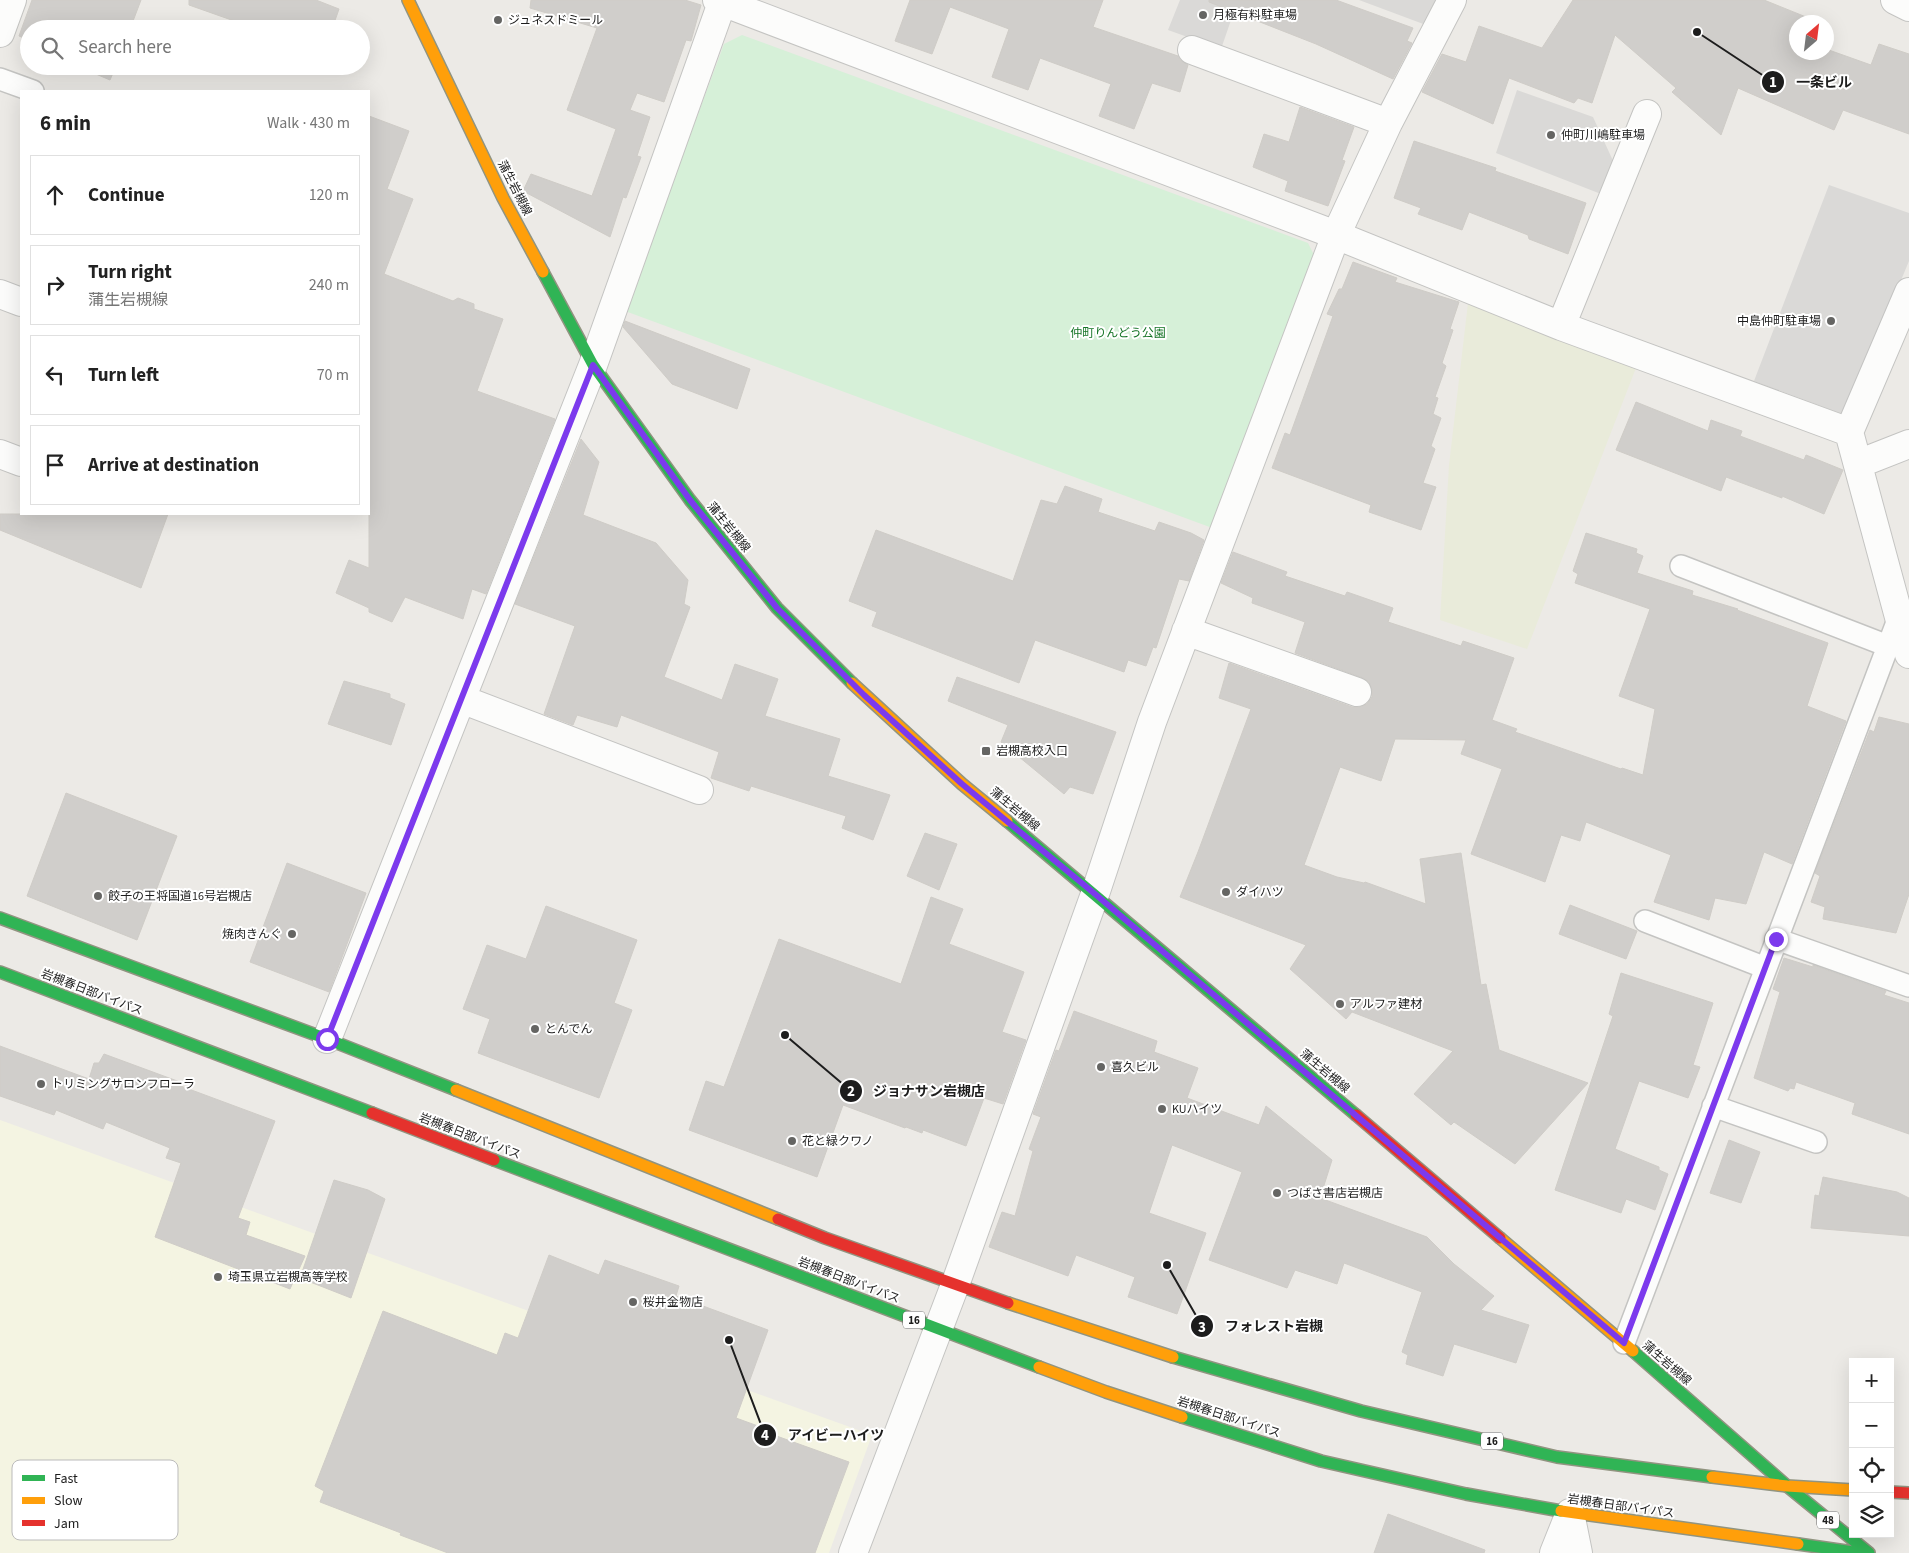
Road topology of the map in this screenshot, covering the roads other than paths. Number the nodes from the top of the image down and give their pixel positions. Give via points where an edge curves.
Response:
1 (12, 0) edge
2 (408, 0) edge
3 (1452, 0) edge
4 (1895, 0) edge
5 (721, 1) edge
6 (1909, 8) edge
7 (0, 33) edge
8 (1192, 50) dead end
9 (0, 79) edge
10 (30, 90) edge
11 (1647, 114) dead end
12 (1388, 122) junction
13 (1336, 235) junction
14 (1909, 292) edge
15 (0, 294) edge
16 (20, 302) edge
17 (1561, 326) junction
18 (593, 365) junction
19 (1849, 432) junction
20 (1909, 444) edge
21 (0, 454) edge
22 (20, 462) edge
23 (1858, 464) junction
24 (1681, 566) dead end
25 (1186, 631) junction
26 (1899, 650) edge
27 (1357, 692) dead end
28 (461, 699) junction
29 (699, 790) dead end
30 (1095, 894) junction
31 (0, 918) edge
32 (1645, 921) dead end
33 (1776, 939) junction
34 (1766, 968) junction
35 (0, 972) edge
36 (1909, 986) edge
37 (327, 1039) junction
38 (1713, 1106) junction
39 (1816, 1142) dead end
40 (955, 1285) junction
41 (938, 1329) junction
42 (1624, 1343) junction
43 (1787, 1486) junction
44 (1849, 1490) edge
45 (1894, 1492) edge
46 (1909, 1493) edge
47 (1570, 1514) junction
48 (853, 1553) edge
49 (1554, 1553) edge
50 (1578, 1553) edge
51 (1860, 1553) edge
52 (1869, 1553) edge

1 - 7 street
2 - 18 main road, 蒲生岩槻線 via 504,198
3 - 12 street
4 - 6 street
5 - 13 street
5 - 18 street
8 - 12 street
9 - 10 lane
11 - 17 street
12 - 13 street
13 - 17 street
13 - 25 street
14 - 19 street
15 - 16 street
17 - 19 street
18 - 28 street
18 - 30 main road, 蒲生岩槻線 via 690,500 777,608 864,695 962,784
19 - 23 street
20 - 23 street
21 - 22 street
23 - 26 street via 1899,617
24 - 26 lane
25 - 27 street
25 - 30 street
26 - 33 lane
28 - 29 street
28 - 37 street
30 - 40 street
30 - 42 main road, 蒲生岩槻線
31 - 37 main road, 16
32 - 34 lane
33 - 34 lane
33 - 36 lane
34 - 38 lane
35 - 41 main road, 岩槻春日部バイパス / 16
37 - 40 main road, 16 via 825,1238
38 - 39 lane
38 - 42 lane
40 - 41 street
40 - 43 main road, 16 via 1203,1367 1361,1411 1557,1457
41 - 47 main road, 岩槻春日部バイパス / 16 via 1106,1392 1322,1461
41 - 48 street
42 - 43 main road, 蒲生岩槻線
43 - 44 main road, 16
43 - 52 main road, 48
45 - 46 main road
47 - 49 street
47 - 50 street
47 - 51 main road, 岩槻春日部バイパス / 16

